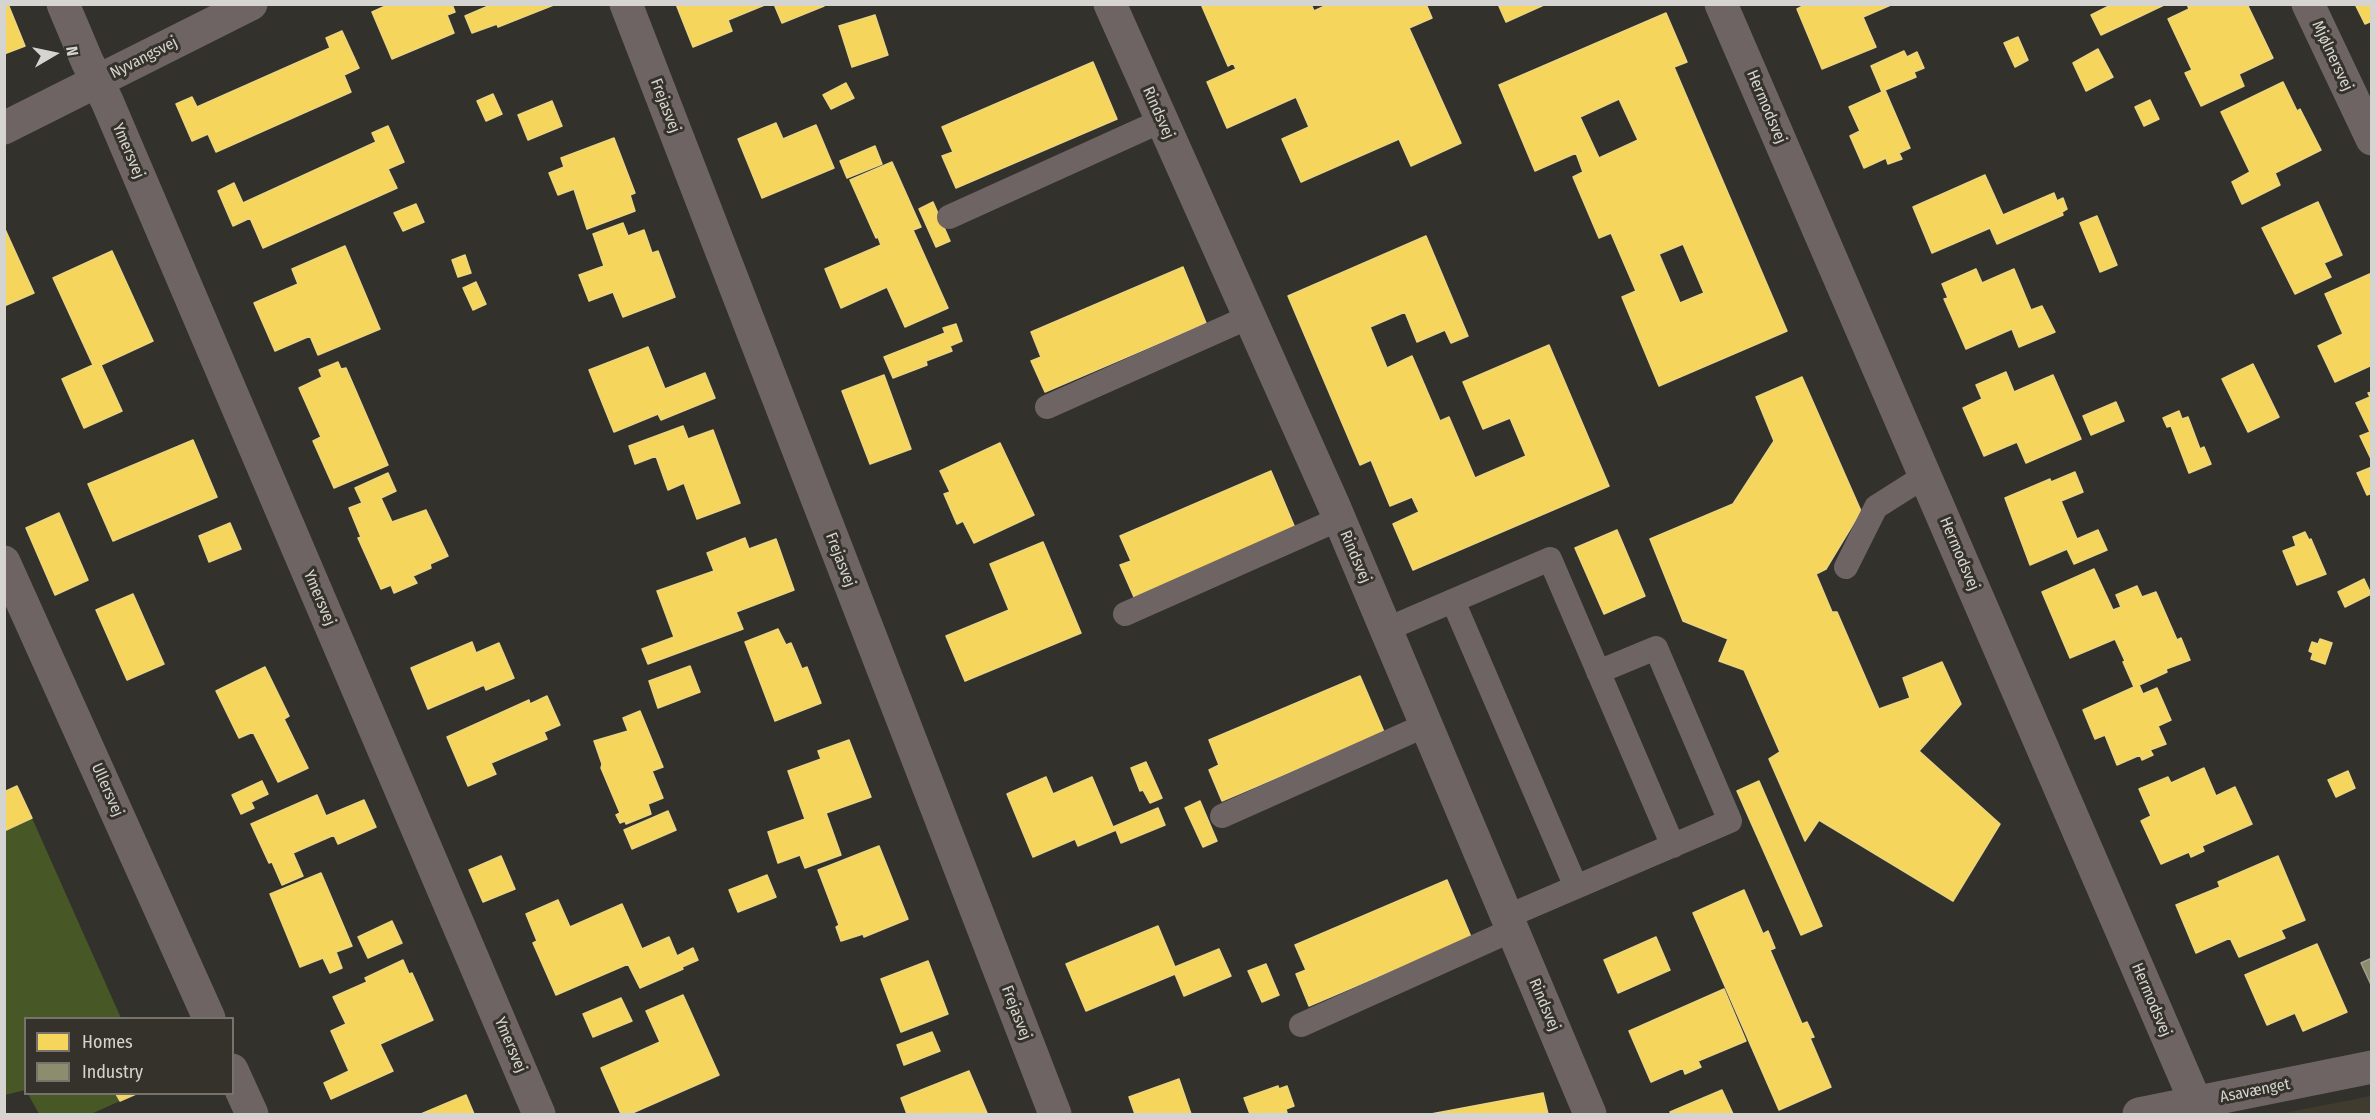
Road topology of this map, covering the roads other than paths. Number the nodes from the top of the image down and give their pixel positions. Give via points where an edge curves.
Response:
1 (63, 4) edge
2 (251, 4) edge
3 (626, 4) edge
4 (1110, 4) edge
5 (1722, 4) edge
6 (2308, 4) edge
7 (97, 82) junction
8 (1161, 121) junction
9 (4, 128) edge
10 (2372, 139) edge
11 (949, 217) dead end
12 (1249, 317) junction
13 (1047, 407) dead end
14 (1925, 476) junction
15 (1339, 519) junction
16 (1846, 567) dead end
17 (9, 583) edge
18 (1453, 601) junction
19 (1125, 614) dead end
20 (1385, 630) junction
21 (1598, 672) junction
22 (1426, 725) junction
23 (1222, 816) dead end
24 (1673, 846) junction
25 (1576, 887) junction
26 (1509, 924) junction
27 (209, 1017) edge
28 (1301, 1025) dead end
29 (2372, 1068) edge
30 (234, 1074) edge
31 (2196, 1103) junction
32 (252, 1114) edge
33 (539, 1114) edge
34 (1055, 1114) edge
35 (1590, 1114) edge
36 (2139, 1114) edge

1 - 7 street, Ymersvej
2 - 7 street, Nyvangsvej
3 - 34 street, Frejasvej
4 - 8 street, Rindsvej
5 - 14 street, Hermodsvej
6 - 10 street, Mjølnersvej
7 - 9 street, Nyvangsvej
7 - 33 street, Ymersvej
8 - 11 lane
8 - 12 street, Rindsvej
12 - 13 lane
12 - 15 street, Rindsvej
14 - 16 lane via 1876,507
14 - 31 street, Hermodsvej
15 - 19 lane
15 - 20 street, Rindsvej
17 - 27 street, Ullersvej
18 - 20 lane
18 - 21 lane via 1550,559
18 - 25 lane
20 - 22 street, Rindsvej
21 - 24 lane
21 - 24 lane via 1656,648 1726,810 1730,821
22 - 23 lane
22 - 26 street, Rindsvej
24 - 25 lane
25 - 26 lane
26 - 28 lane
26 - 35 street, Rindsvej
29 - 31 street, Asavænget
30 - 32 street
31 - 36 street, Asavænget

